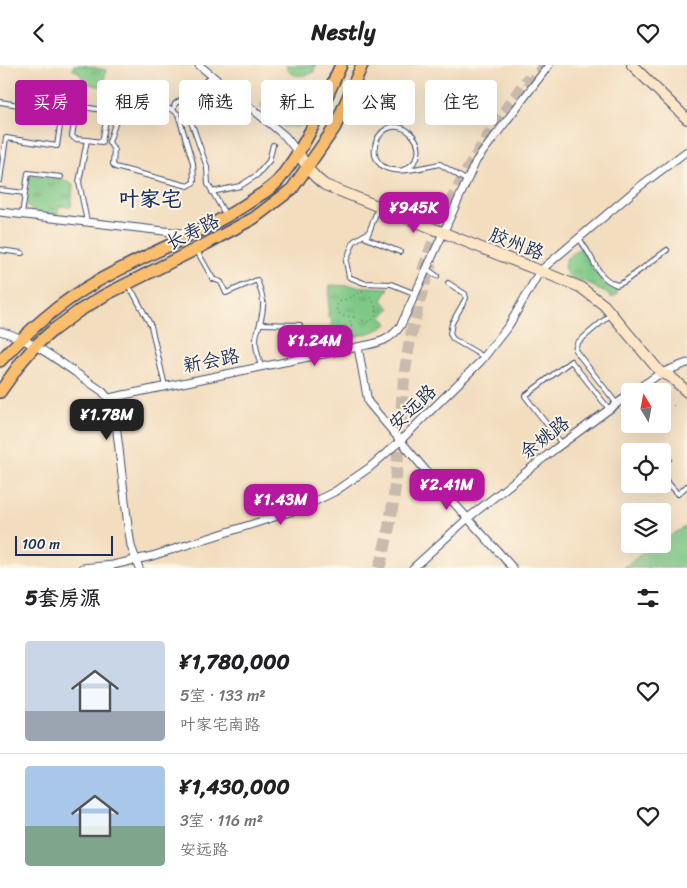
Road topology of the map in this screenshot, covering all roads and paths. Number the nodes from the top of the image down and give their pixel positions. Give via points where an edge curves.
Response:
1 (199, 65) edge
2 (341, 65) edge
3 (362, 65) edge
4 (549, 65) edge
5 (632, 65) edge
6 (213, 76) junction
7 (218, 80) edge
8 (0, 102) edge
9 (15, 104) edge
10 (251, 107) edge
11 (87, 108) edge
12 (173, 110) junction
13 (687, 119) edge
14 (60, 125) edge
15 (74, 125) edge
16 (192, 125) edge
17 (87, 140) junction
18 (273, 145) dead end
19 (687, 151) edge
20 (299, 154) junction
21 (413, 163) junction
22 (308, 168) junction
23 (419, 168) junction
24 (401, 171) junction
25 (61, 177) dead end
26 (0, 179) edge
27 (467, 181) junction
28 (0, 190) edge
29 (212, 192) junction
30 (25, 193) junction
31 (379, 206) junction
32 (0, 212) edge
33 (22, 215) junction
34 (227, 216) junction
35 (87, 222) junction
36 (369, 232) junction
37 (443, 232) junction
38 (193, 234) junction
39 (579, 238) junction
40 (196, 249) junction
41 (0, 250) edge
42 (667, 250) dead end
43 (400, 251) dead end
44 (22, 253) dead end
45 (426, 269) junction
46 (540, 271) junction
47 (437, 276) dead end
48 (448, 283) dead end
49 (126, 284) junction
50 (416, 294) junction
51 (612, 314) junction
52 (348, 316) junction
53 (260, 324) junction
54 (300, 325) dead end
55 (0, 331) edge
56 (21, 338) junction
57 (35, 346) junction
58 (358, 347) junction
59 (345, 349) junction
60 (484, 357) junction
61 (0, 361) edge
62 (687, 363) edge
63 (261, 367) junction
64 (661, 373) junction
65 (646, 383) edge
66 (165, 386) junction
67 (0, 392) edge
68 (687, 392) edge
69 (109, 398) junction
70 (621, 400) edge
71 (617, 403) junction
72 (609, 409) junction
73 (400, 441) junction
74 (562, 444) junction
75 (671, 486) edge
76 (687, 486) edge
77 (468, 518) junction
78 (136, 560) junction
79 (416, 567) edge
80 (83, 568) edge
81 (139, 568) edge
82 (513, 568) edge

1 - 6 street, 胶州路
2 - 20 main road, 长寿路
3 - 22 main road, 长寿路 via 335,127
4 - 27 street, 新会路 via 476,161
5 - 13 street
6 - 7 street, 胶州路
6 - 12 lane via 175,104
8 - 9 lane
10 - 20 street, 胶州路 via 285,136
11 - 17 lane via 106,113 102,142
12 - 12 lane via 128,95 124,97 109,142 114,150 115,167 188,186 194,182 193,163 178,114
14 - 26 lane via 57,146 6,138
15 - 17 lane via 72,136
16 - 29 lane
17 - 35 lane via 79,182
18 - 29 lane via 269,161 257,175 240,186
19 - 39 street, 安远路
20 - 22 street, 胶州路
20 - 34 main road, 长寿路 via 276,183
21 - 23 lane
21 - 24 lane
21 - 24 lane via 419,151 418,143 410,132 396,127 382,132 375,145 377,159 387,169
22 - 31 street, 胶州路 via 325,185
22 - 40 main road, 长寿路 via 292,189 254,218
23 - 24 lane
23 - 27 lane via 440,164
25 - 30 lane via 28,173
27 - 37 street, 新会路
28 - 30 lane
29 - 34 lane
30 - 33 lane
31 - 36 lane
31 - 37 street, 胶州路
32 - 33 street
33 - 35 street
34 - 38 main road, 长寿路
35 - 38 street
36 - 43 lane via 366,238
36 - 50 lane via 354,241 346,261 349,277 364,283 390,284
37 - 45 street, 新会路
37 - 46 street, 胶州路
38 - 56 main road, 长寿路 via 81,291
39 - 42 lane via 601,274 617,285
39 - 46 street, 安远路
40 - 49 main road, 长寿路
40 - 53 lane via 213,279 222,282 226,293 257,280 264,301
41 - 44 lane
45 - 47 lane
45 - 50 street, 新会路
46 - 51 street, 胶州路 via 580,287
46 - 60 street, 安远路 via 509,325
48 - 60 lane via 466,298 452,323 450,334
49 - 57 main road, 长寿路 via 79,311
49 - 66 lane via 151,326
50 - 58 street, 新会路 via 401,325 391,337
51 - 64 street, 胶州路
51 - 71 lane via 577,343 574,350
52 - 52 path via 340,314 336,306 362,292 376,308 377,314 368,322
52 - 59 path via 352,333 344,342
53 - 54 lane
53 - 63 lane via 256,342
55 - 56 street
56 - 57 street
56 - 61 main road, 长寿路
57 - 67 main road, 长寿路
57 - 69 street
58 - 59 street, 新会路
58 - 73 street via 368,401
59 - 63 street, 新会路
60 - 73 street, 安远路
62 - 64 street
63 - 66 street, 新会路
64 - 65 street
64 - 68 street, 胶州路 via 671,377
66 - 69 street, 新会路
69 - 78 street via 115,415 128,526
70 - 71 street, 余姚路
71 - 72 street, 余姚路
72 - 74 street, 余姚路
72 - 74 lane via 572,361 525,396
73 - 77 street
73 - 78 street, 安远路 via 334,492 299,509
74 - 77 street, 余姚路
75 - 76 lane via 678,494
77 - 79 street, 余姚路
77 - 82 street
78 - 80 street, 安远路
78 - 81 street

